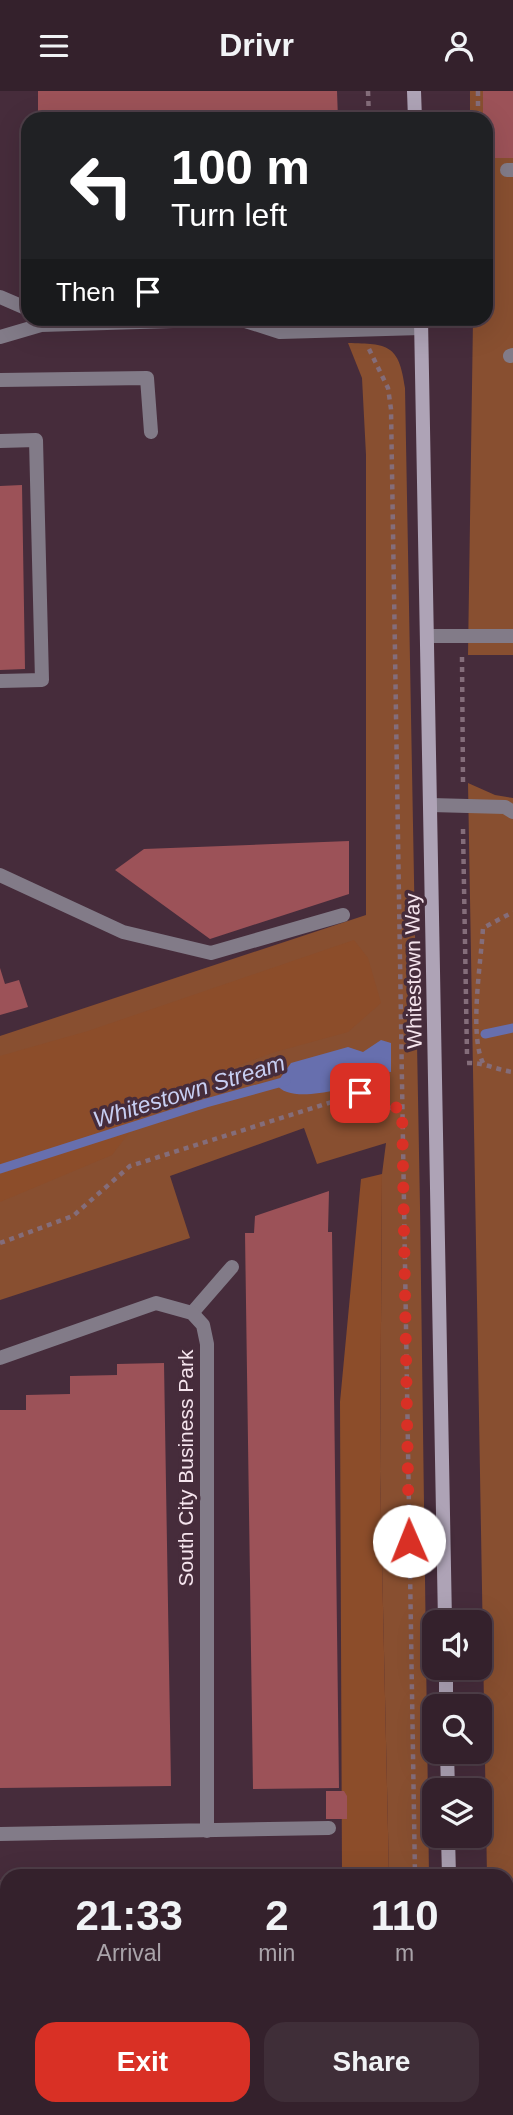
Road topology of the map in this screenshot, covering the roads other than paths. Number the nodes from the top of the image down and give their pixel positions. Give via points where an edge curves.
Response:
1 (414, 91) edge
2 (415, 112) edge
3 (0, 297) edge
4 (21, 306) edge
5 (38, 326) edge
6 (260, 326) edge
7 (374, 326) edge
8 (421, 326) edge
9 (0, 337) edge
10 (0, 380) edge
11 (151, 432) dead end
12 (0, 441) edge
13 (428, 636) junction
14 (513, 636) edge
15 (0, 681) edge
16 (431, 805) junction
17 (507, 805) edge
18 (0, 875) edge
19 (343, 915) dead end
20 (232, 1266) dead end
21 (192, 1313) junction
22 (0, 1358) edge
23 (445, 1610) edge
24 (329, 1828) dead end
25 (207, 1831) junction
26 (0, 1834) edge
27 (449, 1848) edge
28 (449, 1869) edge

1 - 2 street
3 - 4 street
5 - 9 street
6 - 7 street via 281,332
8 - 13 street, Whitestown Way
10 - 11 street via 147,378
12 - 15 street via 36,440 42,680
13 - 14 street
13 - 16 street, Whitestown Way
16 - 17 street
16 - 23 street, Whitestown Way
18 - 19 street via 123,932 211,953
20 - 21 street
21 - 22 street via 156,1303
21 - 25 street, South City Business Park via 203,1325 207,1344
24 - 25 street
25 - 26 street
27 - 28 street

